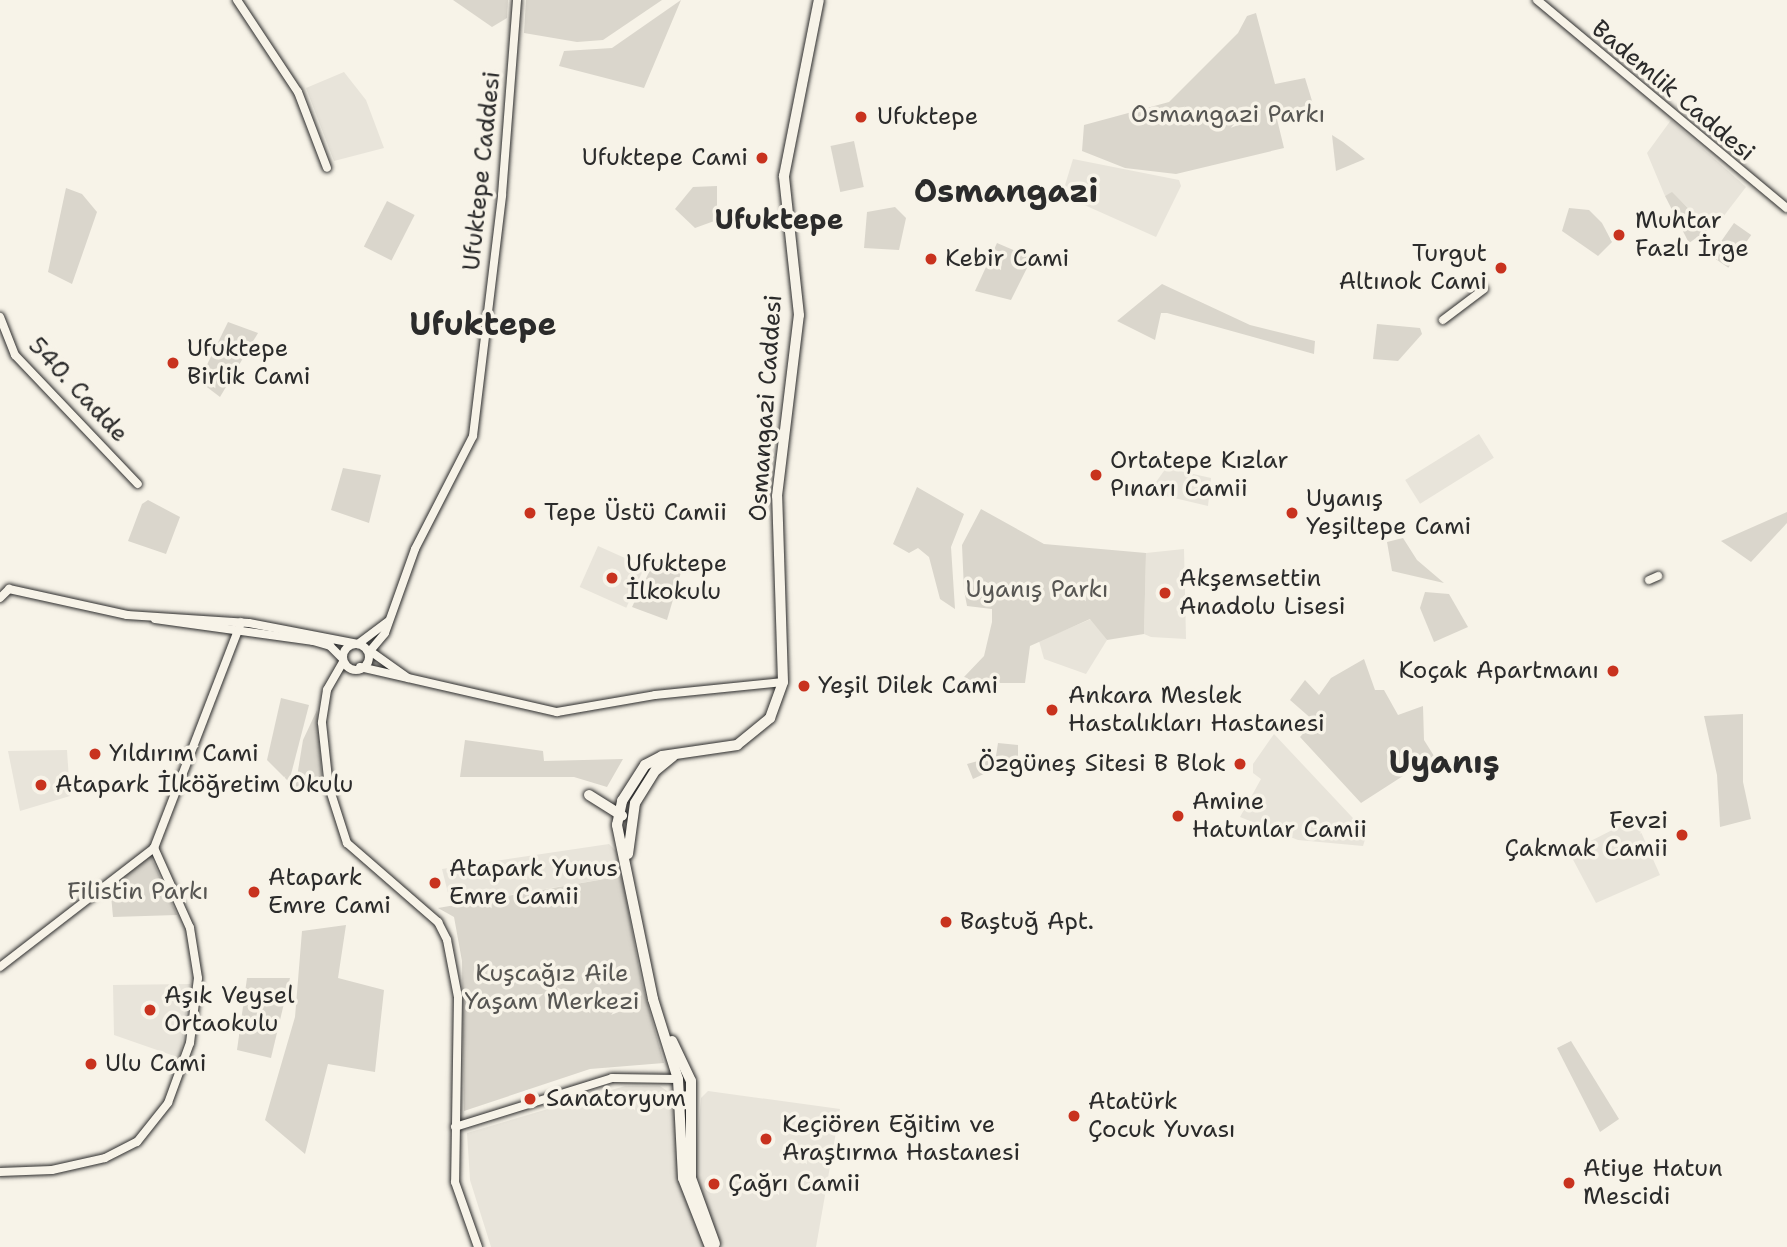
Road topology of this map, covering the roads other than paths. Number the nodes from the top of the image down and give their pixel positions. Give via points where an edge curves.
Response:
1 (237, 0) edge
2 (517, 0) edge
3 (820, 0) edge
4 (1536, 0) edge
5 (327, 168) dead end
6 (1787, 208) edge
7 (1484, 289) dead end
8 (0, 317) edge
9 (1443, 320) dead end
10 (138, 484) dead end
11 (1658, 576) dead end
12 (1649, 580) dead end
13 (0, 598) edge
14 (388, 621) junction
15 (244, 626) junction
16 (358, 644) junction
17 (370, 651) junction
18 (343, 661) junction
19 (360, 667) junction
20 (351, 671) junction
21 (408, 678) junction
22 (783, 682) junction
23 (326, 697) junction
24 (677, 753) junction
25 (622, 801) junction
26 (635, 803) junction
27 (618, 813) junction
28 (629, 820) junction
29 (154, 848) junction
30 (628, 860) junction
31 (0, 967) edge
32 (653, 999) junction
33 (678, 1079) junction
34 (456, 1127) junction
35 (0, 1172) edge
36 (478, 1247) edge
37 (710, 1247) edge
38 (716, 1247) edge

1 - 5 street via 298,92
2 - 14 street, Ufuktepe Caddesi via 502,195 473,436 415,549
3 - 22 main road, Osmangazi Caddesi via 783,176 799,316 777,496
4 - 6 street, Bademlik Caddesi
7 - 9 street
8 - 10 street, 540. Cadde via 15,355
11 - 12 street
13 - 15 street via 9,589 149,617
14 - 16 street
14 - 17 street, Ufuktepe Caddesi
15 - 16 street
15 - 18 street via 330,646
15 - 29 street
16 - 17 street
16 - 18 street
17 - 19 street, Ufuktepe Caddesi
17 - 21 street
18 - 20 street
18 - 23 street
19 - 20 street
19 - 21 street
20 - 23 street
21 - 22 street via 556,712 655,695
22 - 24 main road, Osmangazi Caddesi via 770,718 737,745
23 - 34 street via 321,723 329,787 347,843 438,922 447,940 458,997
24 - 25 main road, Osmangazi Caddesi via 645,765
24 - 26 main road via 656,770
25 - 26 main road
25 - 27 main road, Osmangazi Caddesi
25 - 27 main road via 589,795
26 - 28 main road
27 - 28 main road
27 - 30 main road
28 - 30 main road
29 - 31 street
29 - 35 street via 190,928 198,978 190,1043 168,1103 136,1142 105,1158 52,1170
30 - 32 main road
32 - 33 main road
32 - 38 main road via 691,1081 691,1178
33 - 34 street via 612,1078
33 - 37 main road via 683,1178
34 - 36 street via 455,1182

